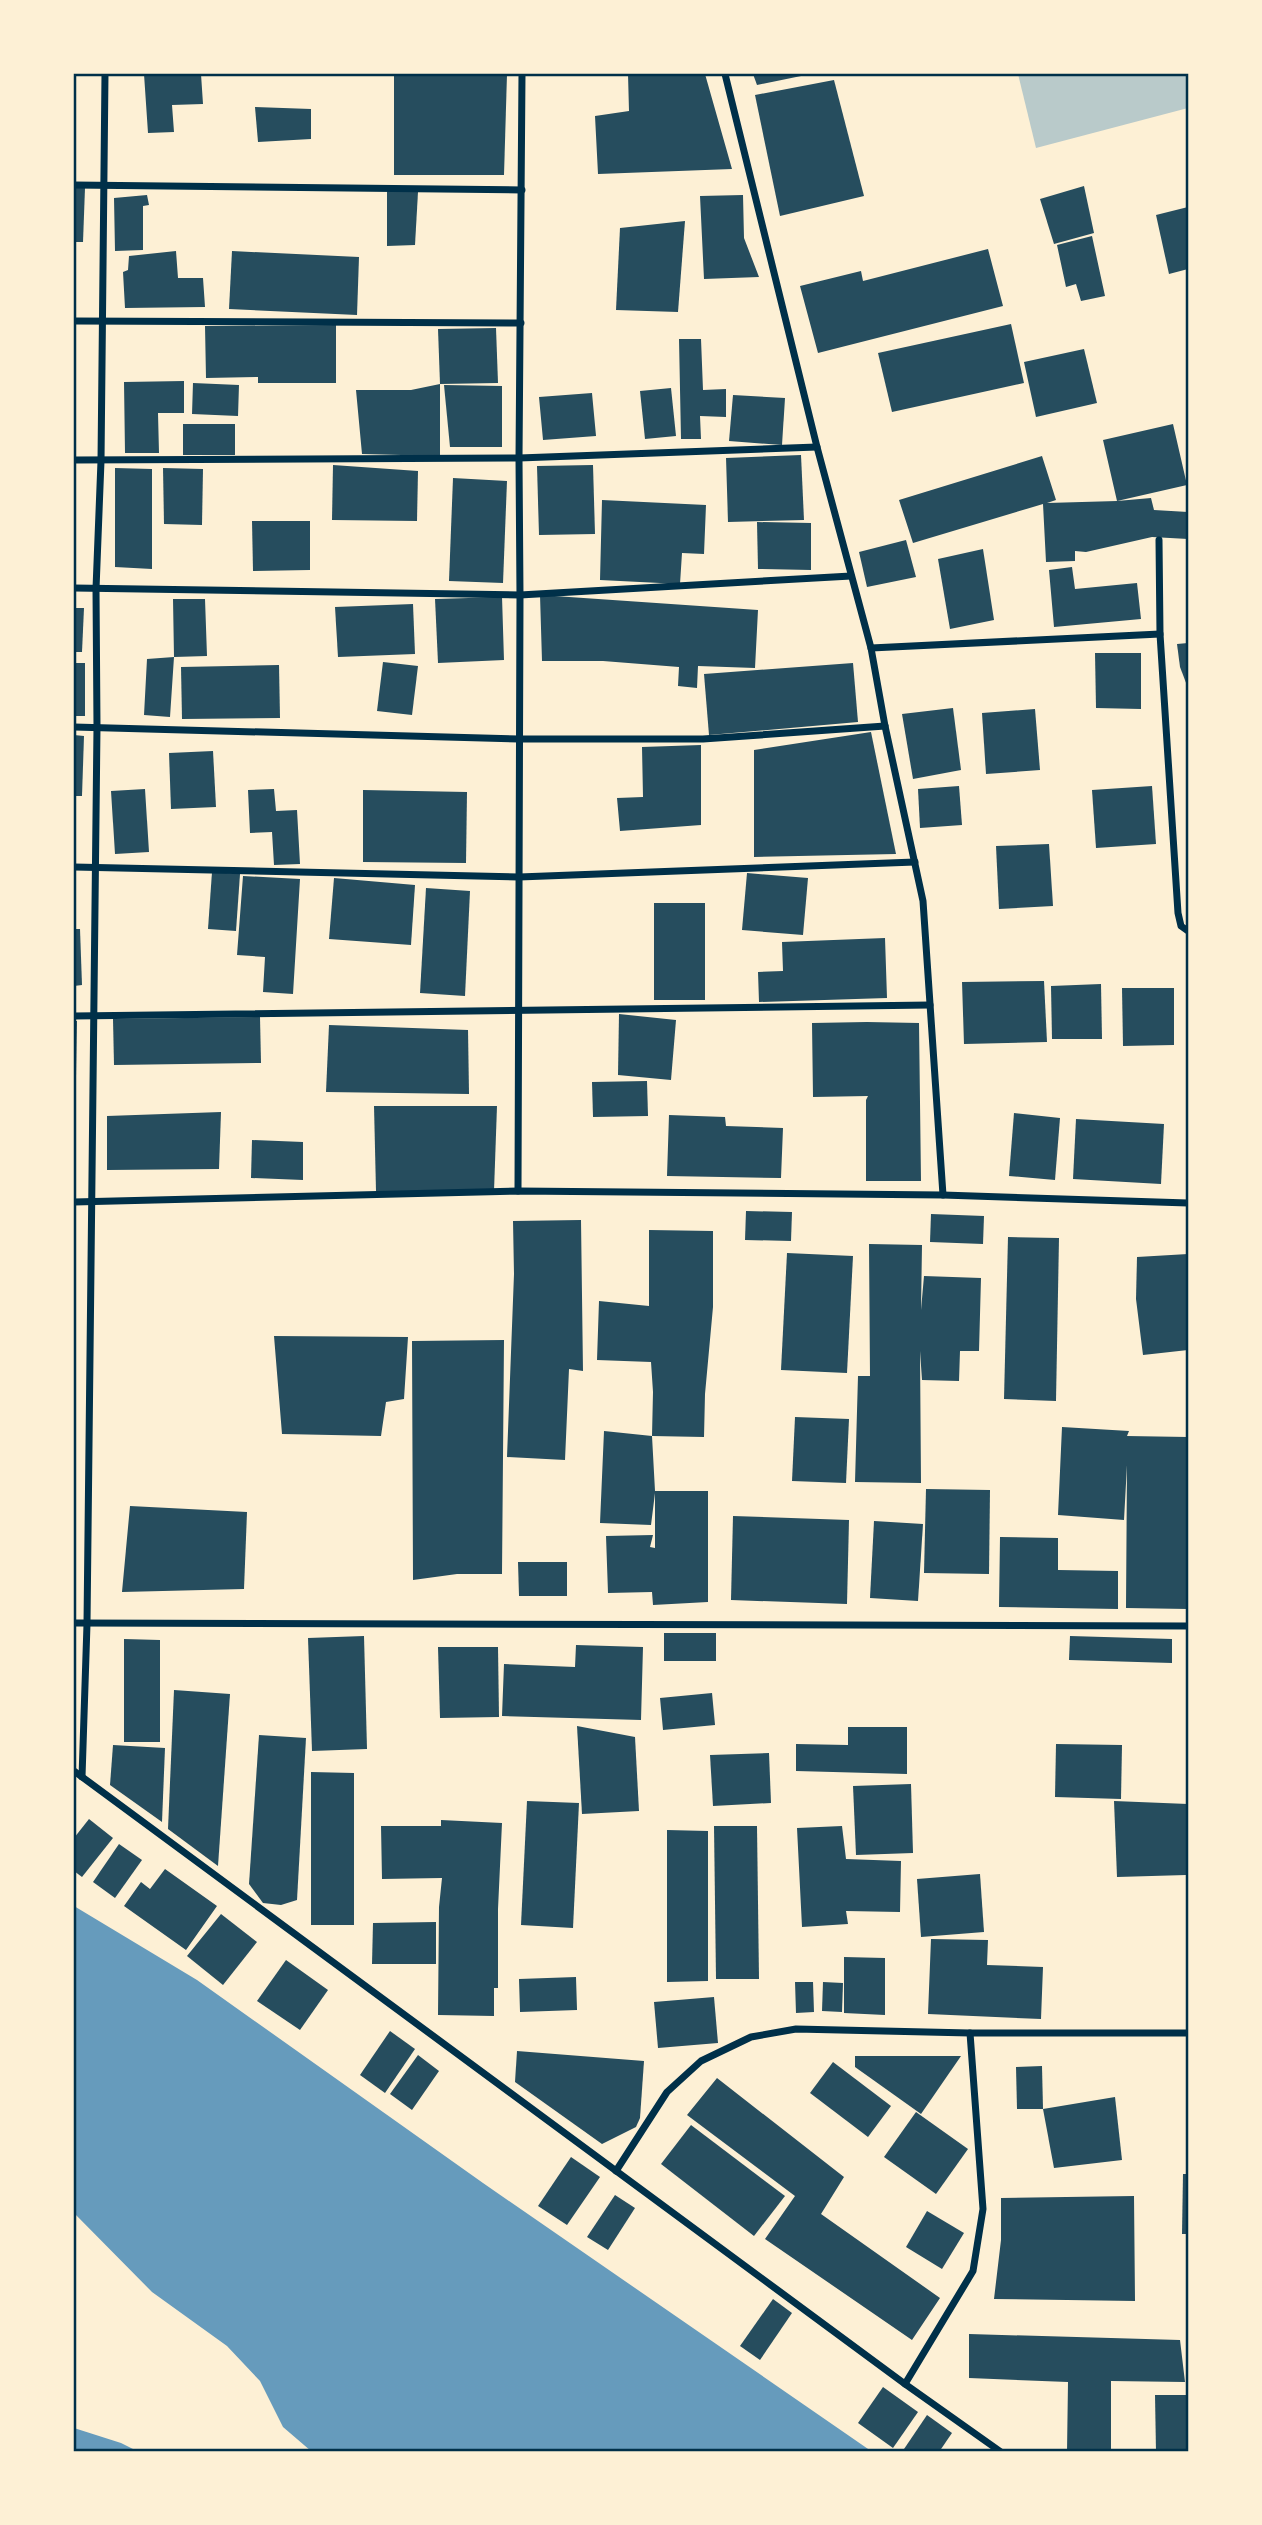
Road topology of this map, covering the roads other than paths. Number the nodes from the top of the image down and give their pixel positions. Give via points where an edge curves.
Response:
1 (105, 74) edge
2 (522, 74) edge
3 (725, 74) edge
4 (74, 185) edge
5 (103, 186) junction
6 (522, 190) junction
7 (74, 321) edge
8 (102, 323) junction
9 (521, 323) junction
10 (817, 447) junction
11 (519, 458) junction
12 (74, 460) edge
13 (101, 461) junction
14 (1159, 540) dead end
15 (851, 576) junction
16 (74, 588) edge
17 (96, 589) junction
18 (520, 595) junction
19 (1160, 634) junction
20 (871, 648) junction
21 (885, 726) junction
22 (74, 727) edge
23 (97, 727) junction
24 (519, 739) junction
25 (915, 862) junction
26 (74, 867) edge
27 (95, 869) junction
28 (519, 877) junction
29 (1188, 931) edge
30 (930, 1005) junction
31 (519, 1011) junction
32 (74, 1016) edge
33 (93, 1017) junction
34 (518, 1191) junction
35 (943, 1195) junction
36 (74, 1202) edge
37 (92, 1203) junction
38 (1188, 1203) edge
39 (74, 1623) edge
40 (87, 1624) junction
41 (1188, 1626) edge
42 (74, 1771) edge
43 (82, 1777) junction
44 (970, 2033) junction
45 (1188, 2033) edge
46 (617, 2171) junction
47 (905, 2384) junction
48 (1002, 2452) edge

1 - 5 street
2 - 6 street
3 - 10 street
4 - 5 street
5 - 6 street
5 - 8 street
6 - 9 street
7 - 8 street
8 - 9 street
8 - 13 street
9 - 11 street
10 - 11 street
10 - 15 street
11 - 13 street
11 - 18 street
12 - 13 street
13 - 17 street
14 - 19 street
15 - 18 street
15 - 20 street
16 - 17 street
17 - 18 street
17 - 23 street
18 - 24 street
19 - 20 street
19 - 29 street via 1178,913 1181,926
20 - 21 street
21 - 24 street via 703,739
21 - 25 street
22 - 23 street
23 - 24 street
23 - 27 street
24 - 28 street
25 - 28 street
25 - 30 street via 923,901
26 - 27 street
27 - 28 street
27 - 33 street
28 - 31 street
30 - 31 street
30 - 35 street
31 - 33 street
31 - 34 street
32 - 33 street
33 - 37 street
34 - 35 street
34 - 37 street
35 - 38 street
36 - 37 street
37 - 40 street
39 - 40 street
40 - 41 street
40 - 43 street
42 - 43 street
43 - 46 street
44 - 45 street
44 - 46 street via 796,2029 751,2037 701,2061 667,2092
44 - 47 street via 983,2209 973,2271
46 - 47 street
47 - 48 street

